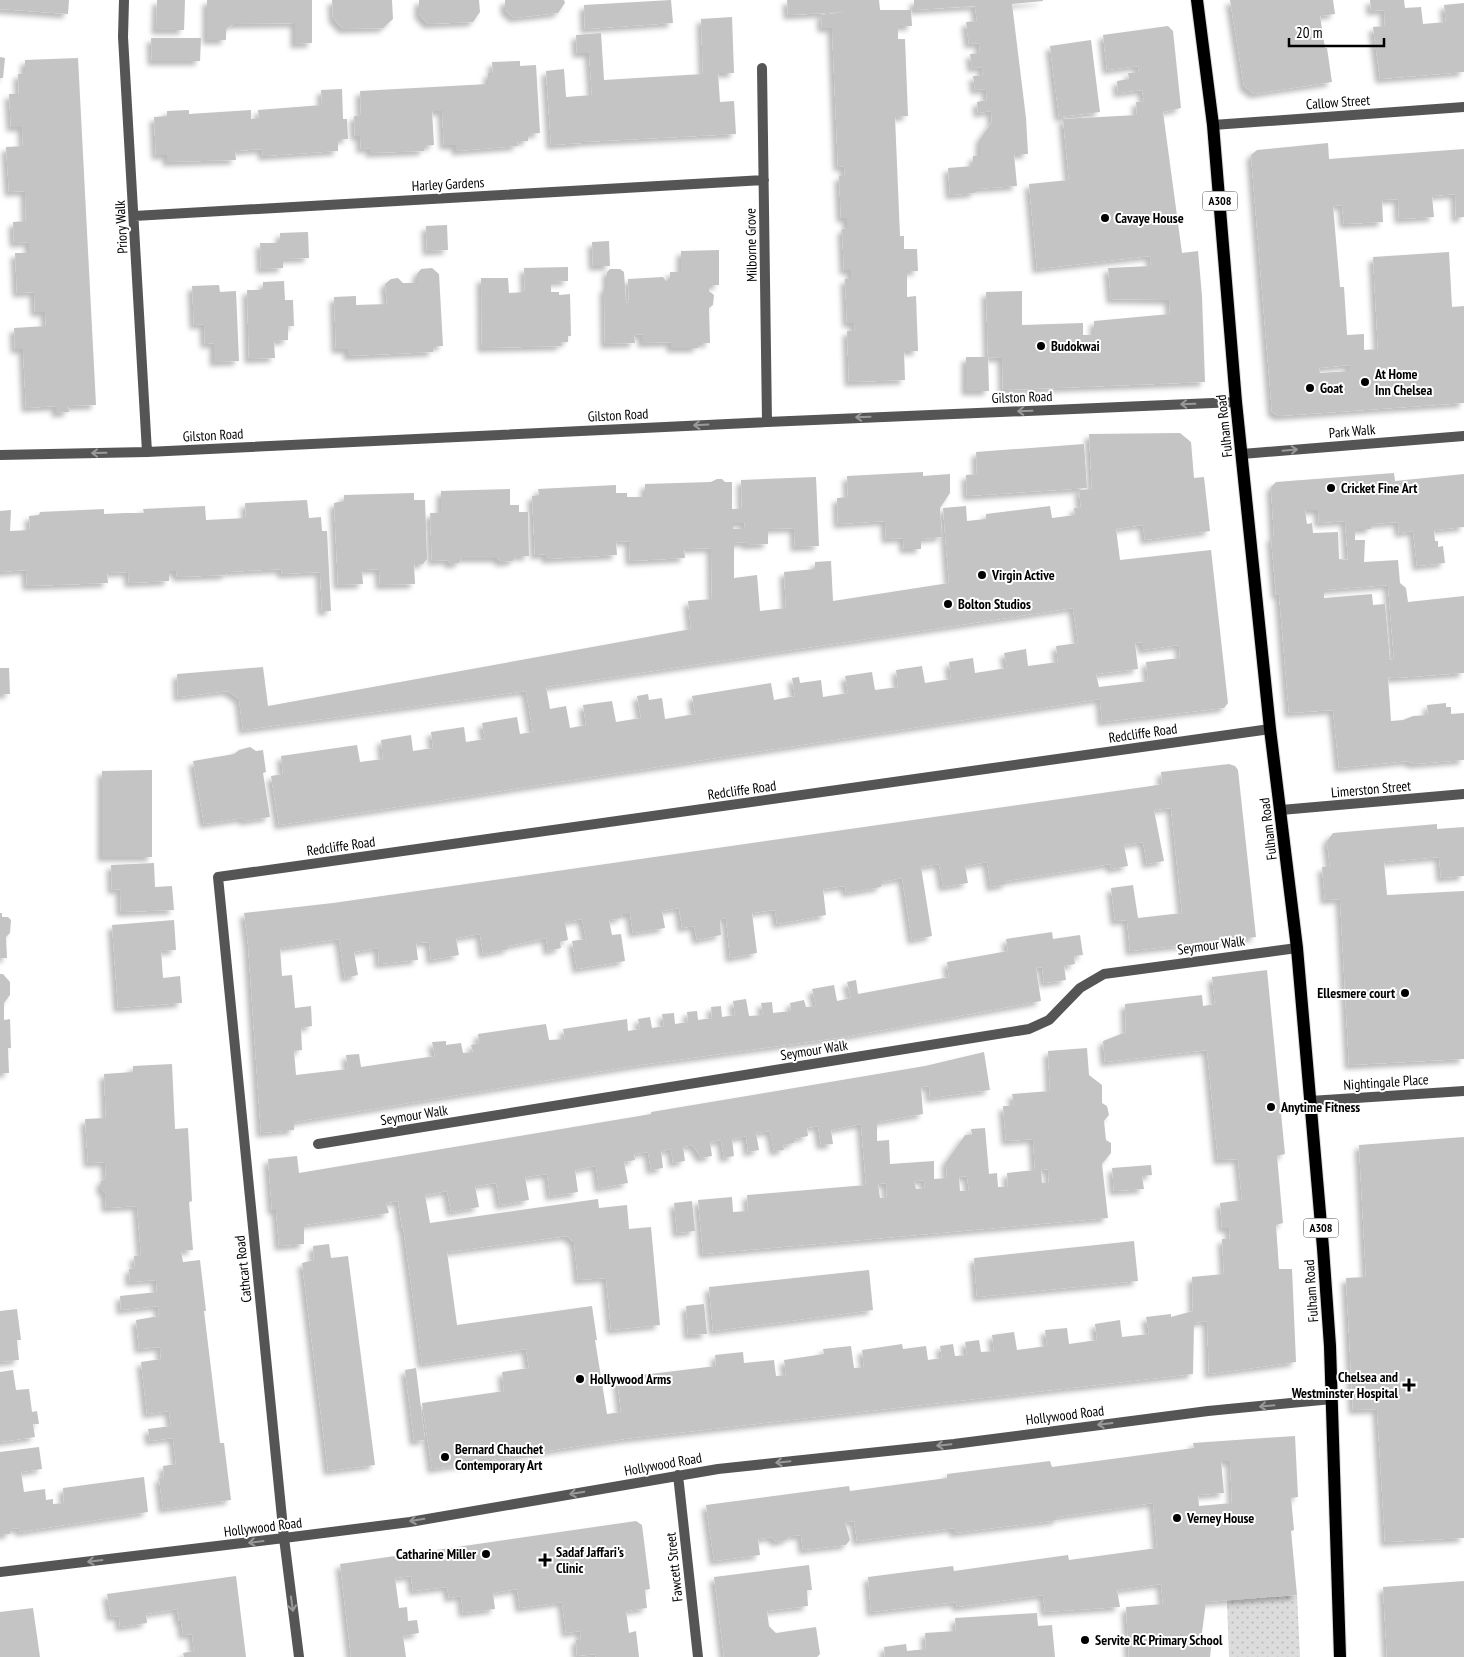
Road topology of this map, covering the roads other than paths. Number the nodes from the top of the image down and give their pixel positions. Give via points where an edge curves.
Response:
1 (124, 0) edge
2 (1197, 0) edge
3 (762, 68) dead end
4 (1464, 107) edge
5 (1213, 124) junction
6 (764, 180) junction
7 (134, 216) junction
8 (1236, 402) junction
9 (767, 422) junction
10 (1464, 436) edge
11 (147, 452) junction
12 (1242, 454) junction
13 (0, 455) edge
14 (1270, 729) junction
15 (1464, 794) edge
16 (1281, 810) junction
17 (218, 877) joint
18 (1297, 948) junction
19 (1464, 1091) edge
20 (1310, 1101) junction
21 (318, 1144) dead end
22 (1332, 1399) junction
23 (678, 1475) junction
24 (284, 1538) junction
25 (0, 1572) edge
26 (299, 1657) edge
27 (698, 1657) edge
28 (1340, 1657) edge

1 - 7 street, Priory Walk via 123,37
2 - 5 main road, Fulham Road / A308
3 - 6 street, Milborne Grove
4 - 5 street, Callow Street
5 - 8 main road, Fulham Road / A308
6 - 7 street, Harley Gardens
6 - 9 street, Milborne Grove
7 - 11 street, Priory Walk
8 -> 9 street, Gilston Road
8 - 12 main road, Fulham Road / A308
9 -> 11 street, Gilston Road
12 -> 10 street, Park Walk
11 -> 13 street, Gilston Road
12 - 14 main road, Fulham Road / A308
14 - 16 main road, Fulham Road / A308
14 - 17 street, Redcliffe Road
15 - 16 street, Limerston Street
16 - 18 main road, Fulham Road / A308
17 - 24 street, Cathcart Road
18 - 20 main road, Fulham Road / A308
18 - 21 street, Seymour Walk via 1104,974 1080,988 1049,1020 1029,1029
19 - 20 street, Nightingale Place
20 - 22 main road, Fulham Road / A308
22 -> 23 street, Hollywood Road
22 - 28 main road, Fulham Road / A308
23 -> 24 street, Hollywood Road via 410,1522
23 - 27 street, Fawcett Street
24 -> 25 street, Hollywood Road
24 -> 26 street, Cathcart Road

